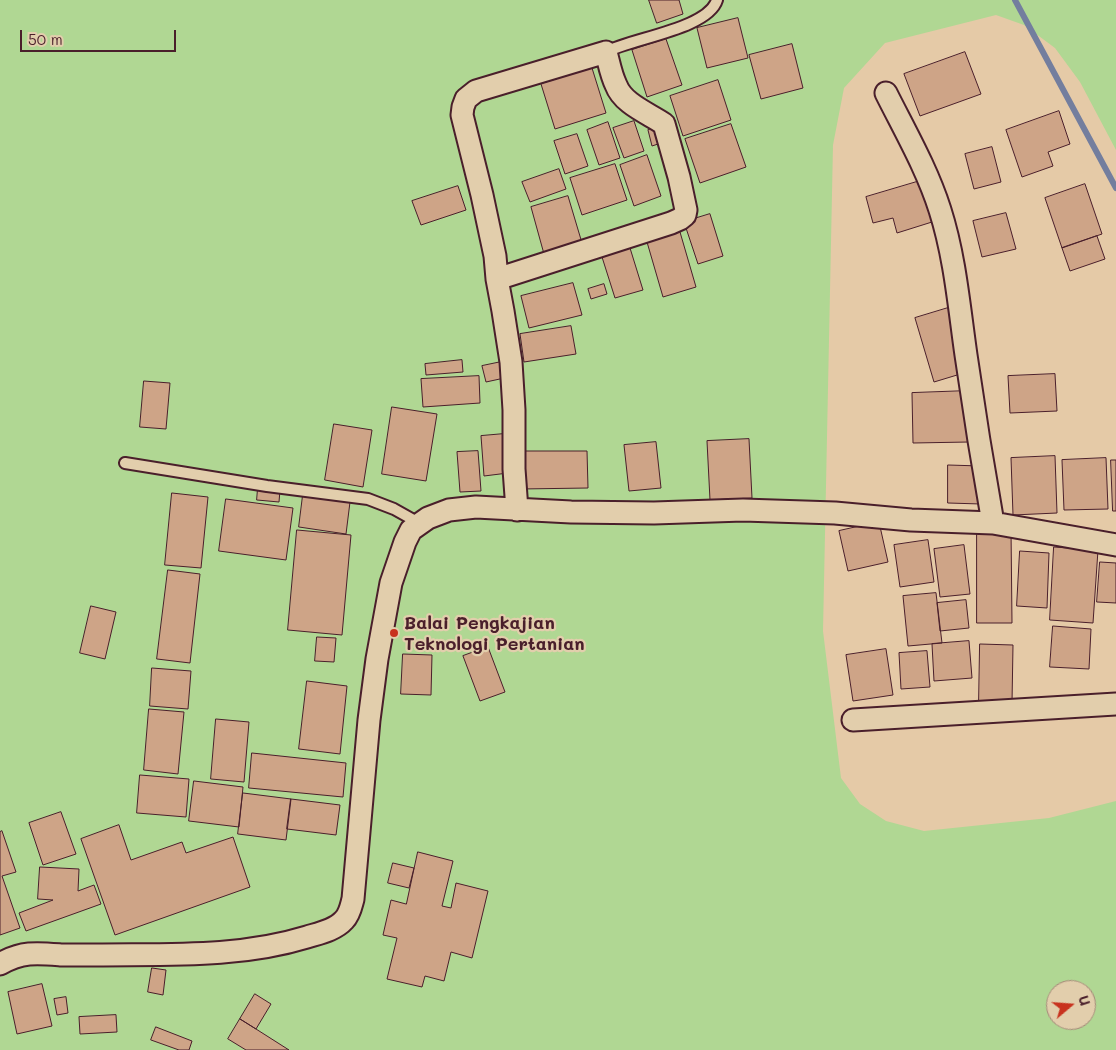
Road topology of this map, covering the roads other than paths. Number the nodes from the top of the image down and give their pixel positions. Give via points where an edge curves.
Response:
1 (717, 0) edge
2 (606, 52) junction
3 (886, 93) dead end
4 (497, 279) junction
5 (125, 463) dead end
6 (517, 510) junction
7 (419, 523) junction
8 (993, 523) junction
9 (1116, 545) edge
10 (1116, 704) edge
11 (853, 720) dead end
12 (0, 964) edge

1 - 2 lane via 711,12 702,18
2 - 4 street via 490,86 476,91 466,100 462,115 495,256
2 - 4 street via 621,94 664,124 679,177 685,215 680,220
3 - 8 street via 929,180 949,246
4 - 6 street via 511,362
5 - 7 lane via 368,499
6 - 7 street via 489,507 460,509
6 - 8 street via 654,514 744,510
7 - 12 street via 405,542 391,583 369,720 353,899 345,919 317,934 260,949 194,954 35,953
8 - 9 street
10 - 11 street

